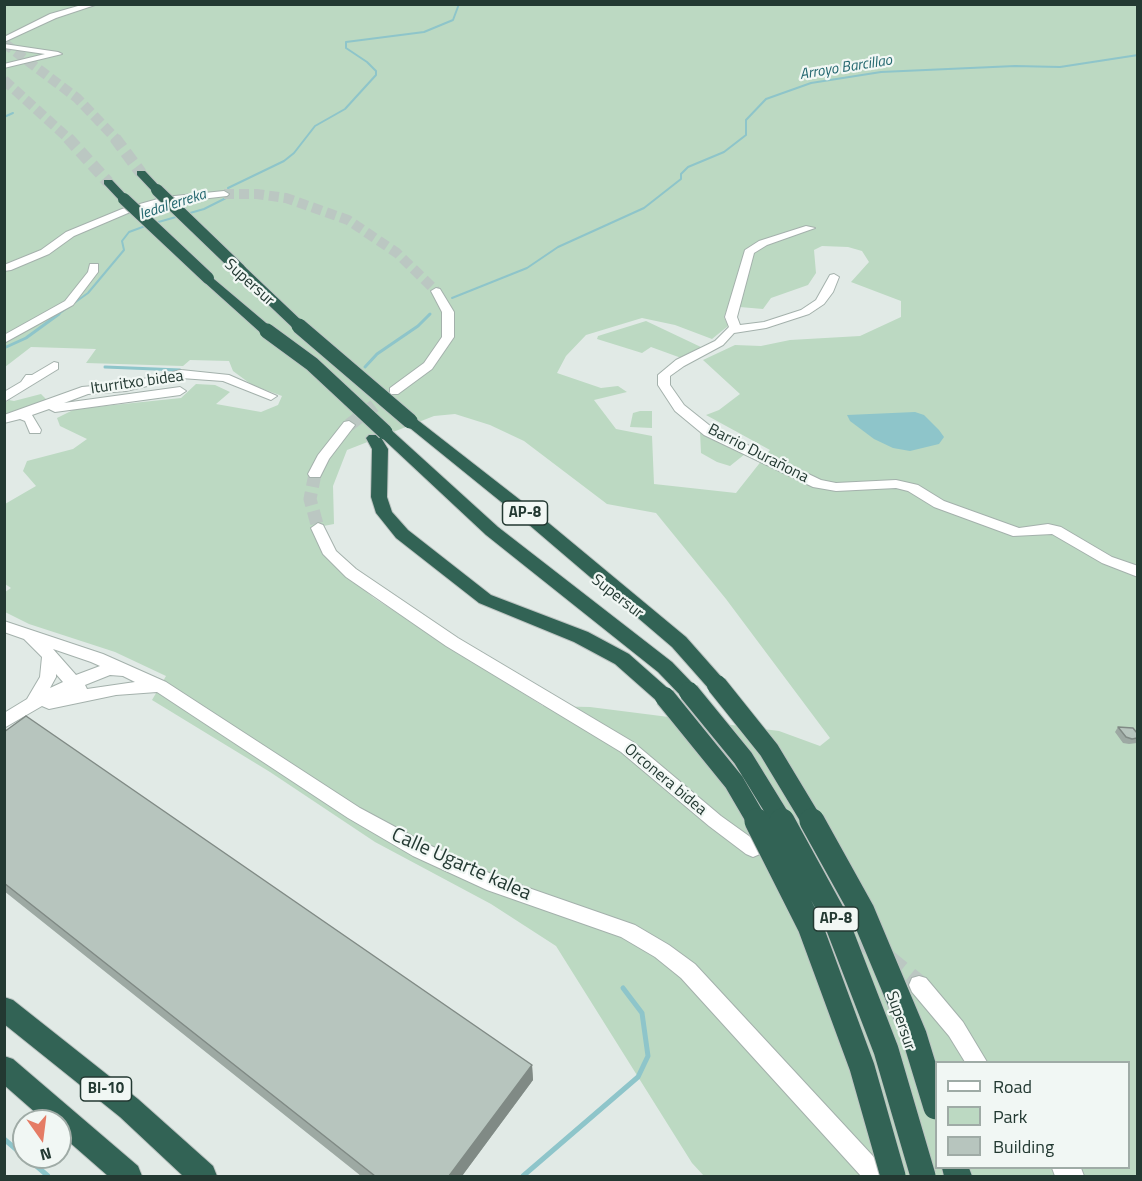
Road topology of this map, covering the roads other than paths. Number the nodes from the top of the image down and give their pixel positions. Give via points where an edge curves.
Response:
1 (94, 4) edge
2 (4, 40) edge
3 (4, 45) edge
4 (4, 66) edge
5 (141, 173) tunnel mouth
6 (108, 182) tunnel mouth
7 (224, 194) tunnel mouth
8 (810, 228) dead end
9 (94, 266) dead end
10 (7, 268) dead end
11 (834, 277) dead end
12 (436, 291) tunnel mouth
13 (735, 328) junction
14 (4, 340) edge
15 (54, 366) dead end
16 (394, 391) tunnel mouth
17 (180, 392) dead end
18 (271, 396) dead end
19 (4, 398) edge
20 (26, 413) junction
21 (4, 419) edge
22 (349, 425) tunnel mouth
23 (34, 430) dead end
24 (380, 435) junction
25 (315, 474) tunnel mouth
26 (318, 528) tunnel mouth
27 (1137, 572) edge
28 (4, 626) edge
29 (26, 633) junction
30 (78, 651) junction
31 (50, 655) junction
32 (110, 669) junction
33 (153, 682) junction
34 (85, 691) junction
35 (31, 704) junction
36 (7, 720) edge
37 (753, 849) dead end
38 (919, 986) tunnel mouth
39 (4, 1008) edge
40 (976, 1061) edge
41 (4, 1068) edge
42 (935, 1104) edge
43 (128, 1176) edge
44 (203, 1176) edge
45 (876, 1176) edge
46 (893, 1176) edge
47 (923, 1176) edge

1 - 2 street via 53,16
3 - 4 street via 58,54
5 - 42 highway, Supersur / AP-8, bridge via 299,326 679,642 717,685 768,750 862,911 914,1035
6 - 24 highway, Supersur / AP-8, bridge via 289,349 301,367
7 - 10 street via 165,200 125,211 70,234 45,252
8 - 13 street via 763,243 749,252 731,317
9 - 14 street via 69,303
11 - 13 street via 820,302 805,312 766,325
12 - 16 street via 448,312 448,338 428,366
13 - 27 street, Barrio Durañona via 719,343 664,375 664,385 680,408 709,432 818,484 896,484 913,488 939,504 1018,533 1056,530 1107,560
15 - 19 street
17 - 20 street
18 - 20 street, Iturritxo bidea via 225,378 181,374 126,387 86,390
20 - 21 street, Iturritxo bidea
20 - 23 street
22 - 25 street
24 - 46 highway, AP-8, bridge via 379,497 384,513 402,534 485,600 581,638 622,659 665,697 734,782 810,926 862,1067
24 - 47 highway, Supersur / AP-8, bridge via 492,531 665,667 743,758 792,837 835,918 886,1050
26 - 37 street, Orconera bidea via 330,554 351,573 452,642 627,747
28 - 29 street, Calle Ugarte kalea
29 - 30 street, Calle Ugarte kalea
29 - 31 street
30 - 32 street
30 - 33 street, Calle Ugarte kalea
31 - 34 street
31 - 35 street via 48,677
32 - 33 street
32 - 34 street
32 - 34 street via 110,675
33 - 34 street
33 - 45 street, Calle Ugarte kalea via 354,813 420,850 494,884 628,931 662,951 688,971
34 - 35 street
34 - 36 street
35 - 36 street
38 - 40 street via 956,1029
39 - 44 highway, BI-10 via 129,1108
41 - 43 highway, BI-10

